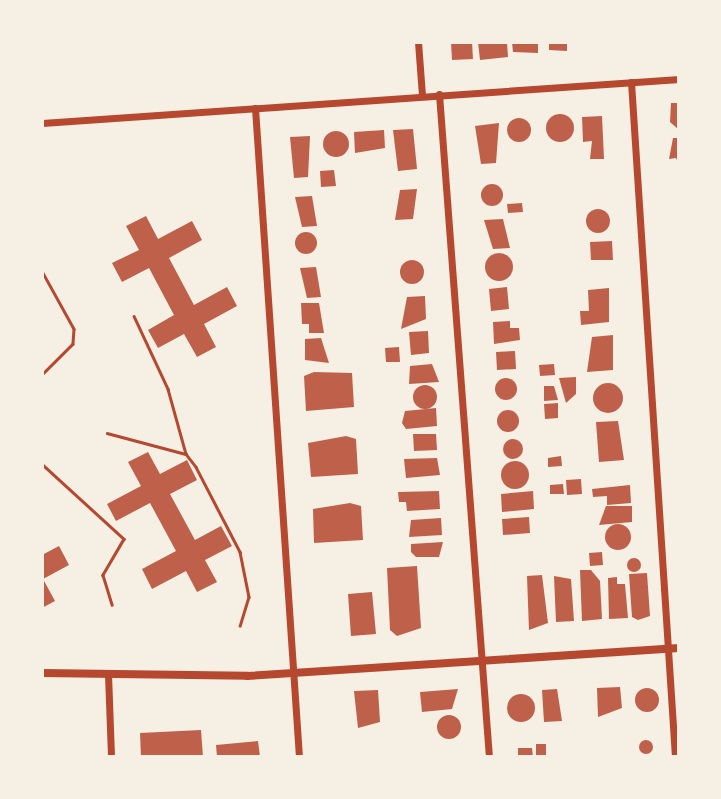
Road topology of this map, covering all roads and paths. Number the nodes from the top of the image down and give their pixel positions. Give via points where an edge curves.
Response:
1 (418, 42) edge
2 (679, 79) edge
3 (631, 82) junction
4 (439, 94) junction
5 (422, 95) junction
6 (256, 108) junction
7 (42, 122) edge
8 (42, 271) edge
9 (134, 316) dead end
10 (42, 374) edge
11 (107, 433) dead end
12 (186, 454) junction
13 (42, 464) edge
14 (112, 605) dead end
15 (240, 626) dead end
16 (679, 648) edge
17 (668, 649) junction
18 (482, 662) junction
19 (42, 673) edge
20 (293, 673) junction
21 (108, 674) junction
22 (111, 757) edge
23 (299, 757) edge
24 (489, 757) edge
25 (675, 757) edge

1 - 5 street
2 - 3 street
3 - 4 street
3 - 17 street
4 - 5 street
4 - 18 street
5 - 6 street
6 - 7 street
6 - 20 street
8 - 10 path via 74,329 72,344
9 - 12 path via 168,389
11 - 12 path
12 - 15 path via 240,552 249,597
13 - 14 path via 124,539 103,575
16 - 17 street
17 - 18 street
17 - 25 street
18 - 20 street
18 - 24 street
19 - 21 street
20 - 21 street
20 - 23 street
21 - 22 street

